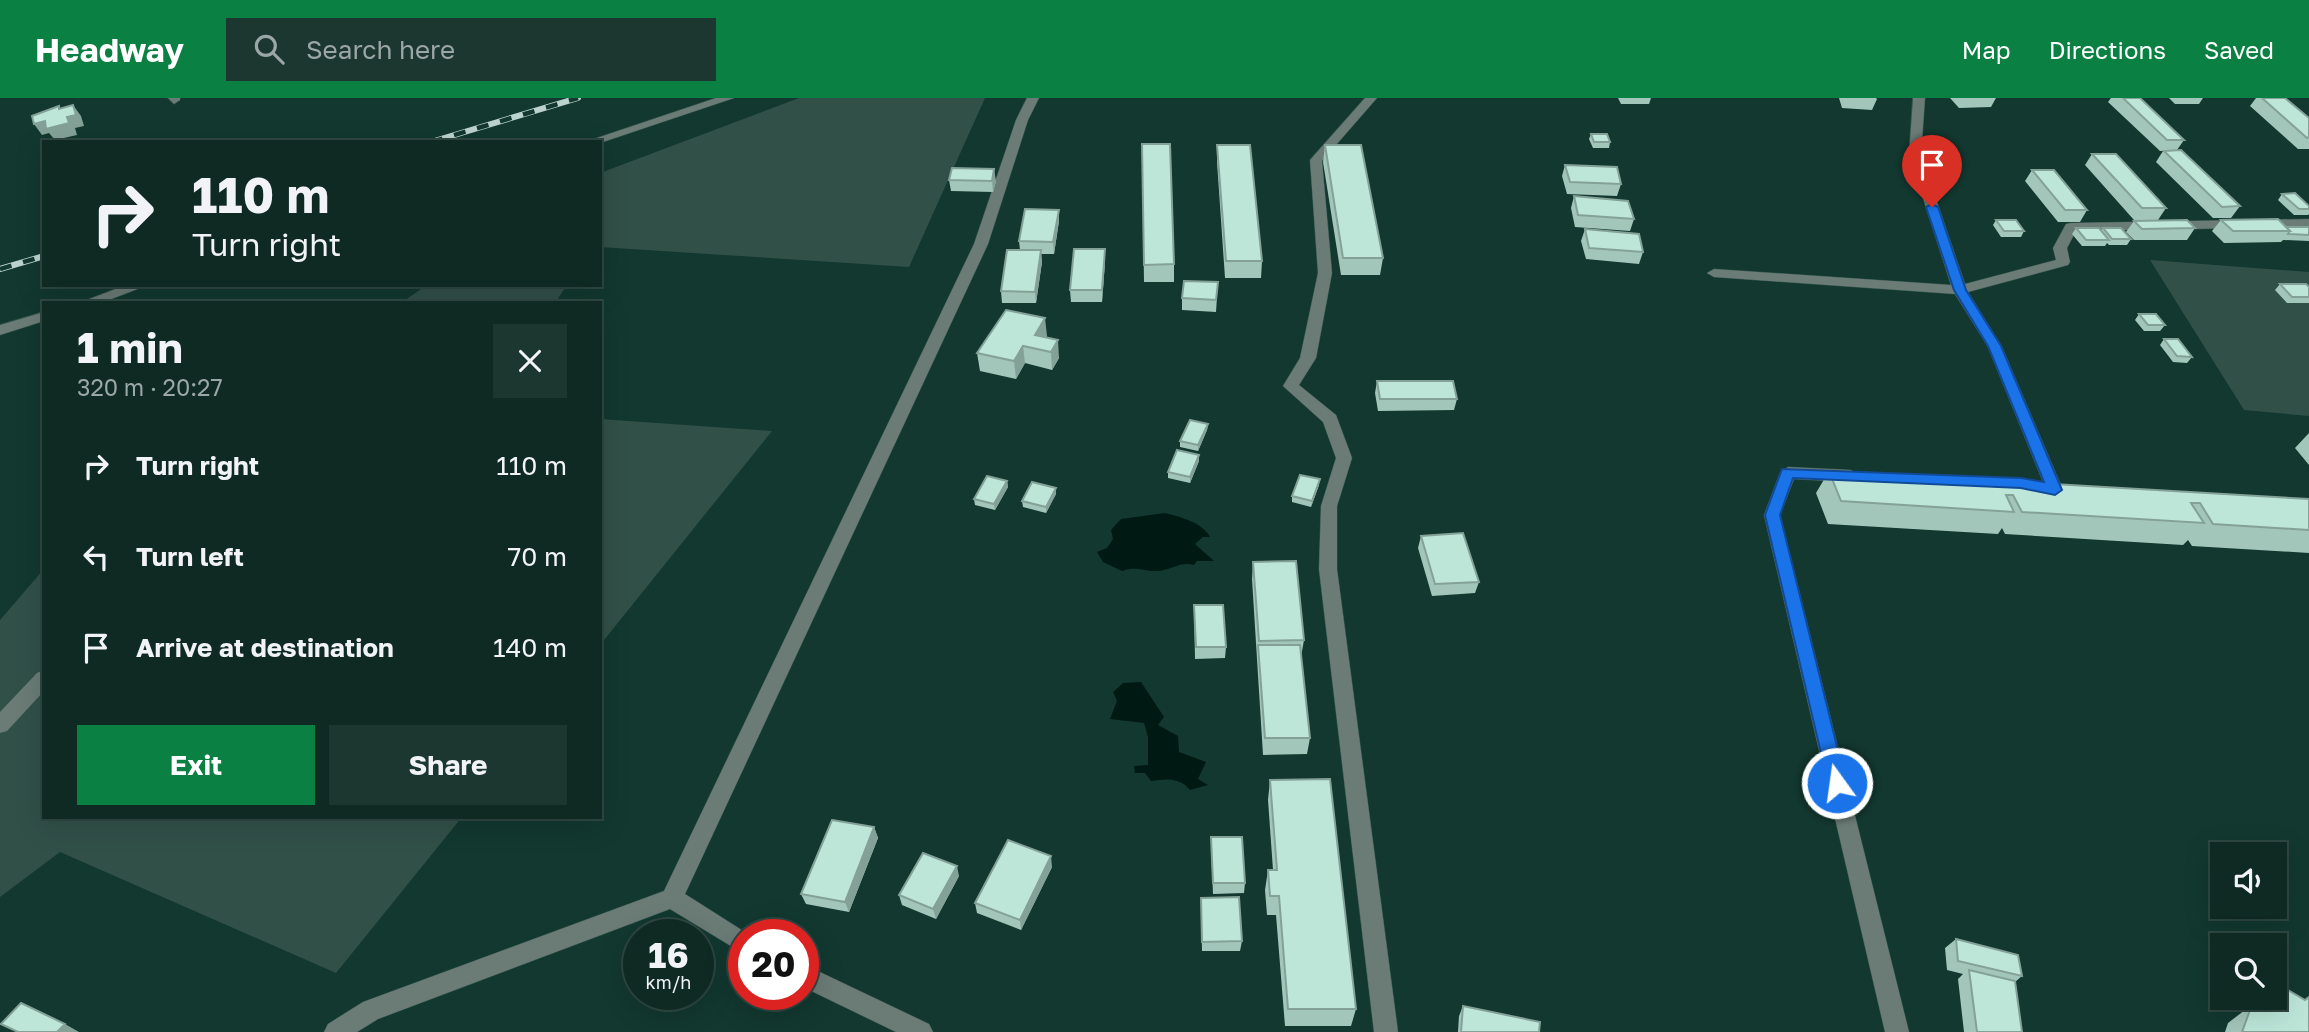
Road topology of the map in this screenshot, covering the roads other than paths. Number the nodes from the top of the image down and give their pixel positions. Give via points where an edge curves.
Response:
1 (728, 98) edge
2 (1033, 98) edge
3 (1371, 98) edge
4 (1919, 98) edge
5 (597, 140) edge
6 (2309, 223) edge
7 (1714, 273) dead end
8 (135, 287) edge
9 (1960, 290) junction
10 (92, 301) edge
11 (42, 317) edge
12 (0, 330) edge
13 (1870, 476) edge
14 (2021, 483) edge
15 (42, 680) edge
16 (0, 725) edge
17 (672, 898) junction
18 (728, 934) edge
19 (819, 983) edge
20 (336, 1032) edge
21 (921, 1032) edge
22 (1385, 1032) edge
23 (1896, 1032) edge

1 - 5 street
2 - 17 street via 981,244
3 - 22 street via 1316,160 1325,273 1308,358 1291,386 1330,419 1344,458 1329,506 1328,569
4 - 9 street via 1915,155
6 - 9 street via 2071,227 2060,247 2063,262
7 - 9 street
8 - 10 street
9 - 14 street via 1995,346 2062,490
11 - 12 street
13 - 23 street via 1788,473 1773,515
15 - 16 street
17 - 18 street
17 - 20 street via 371,1010
19 - 21 street

